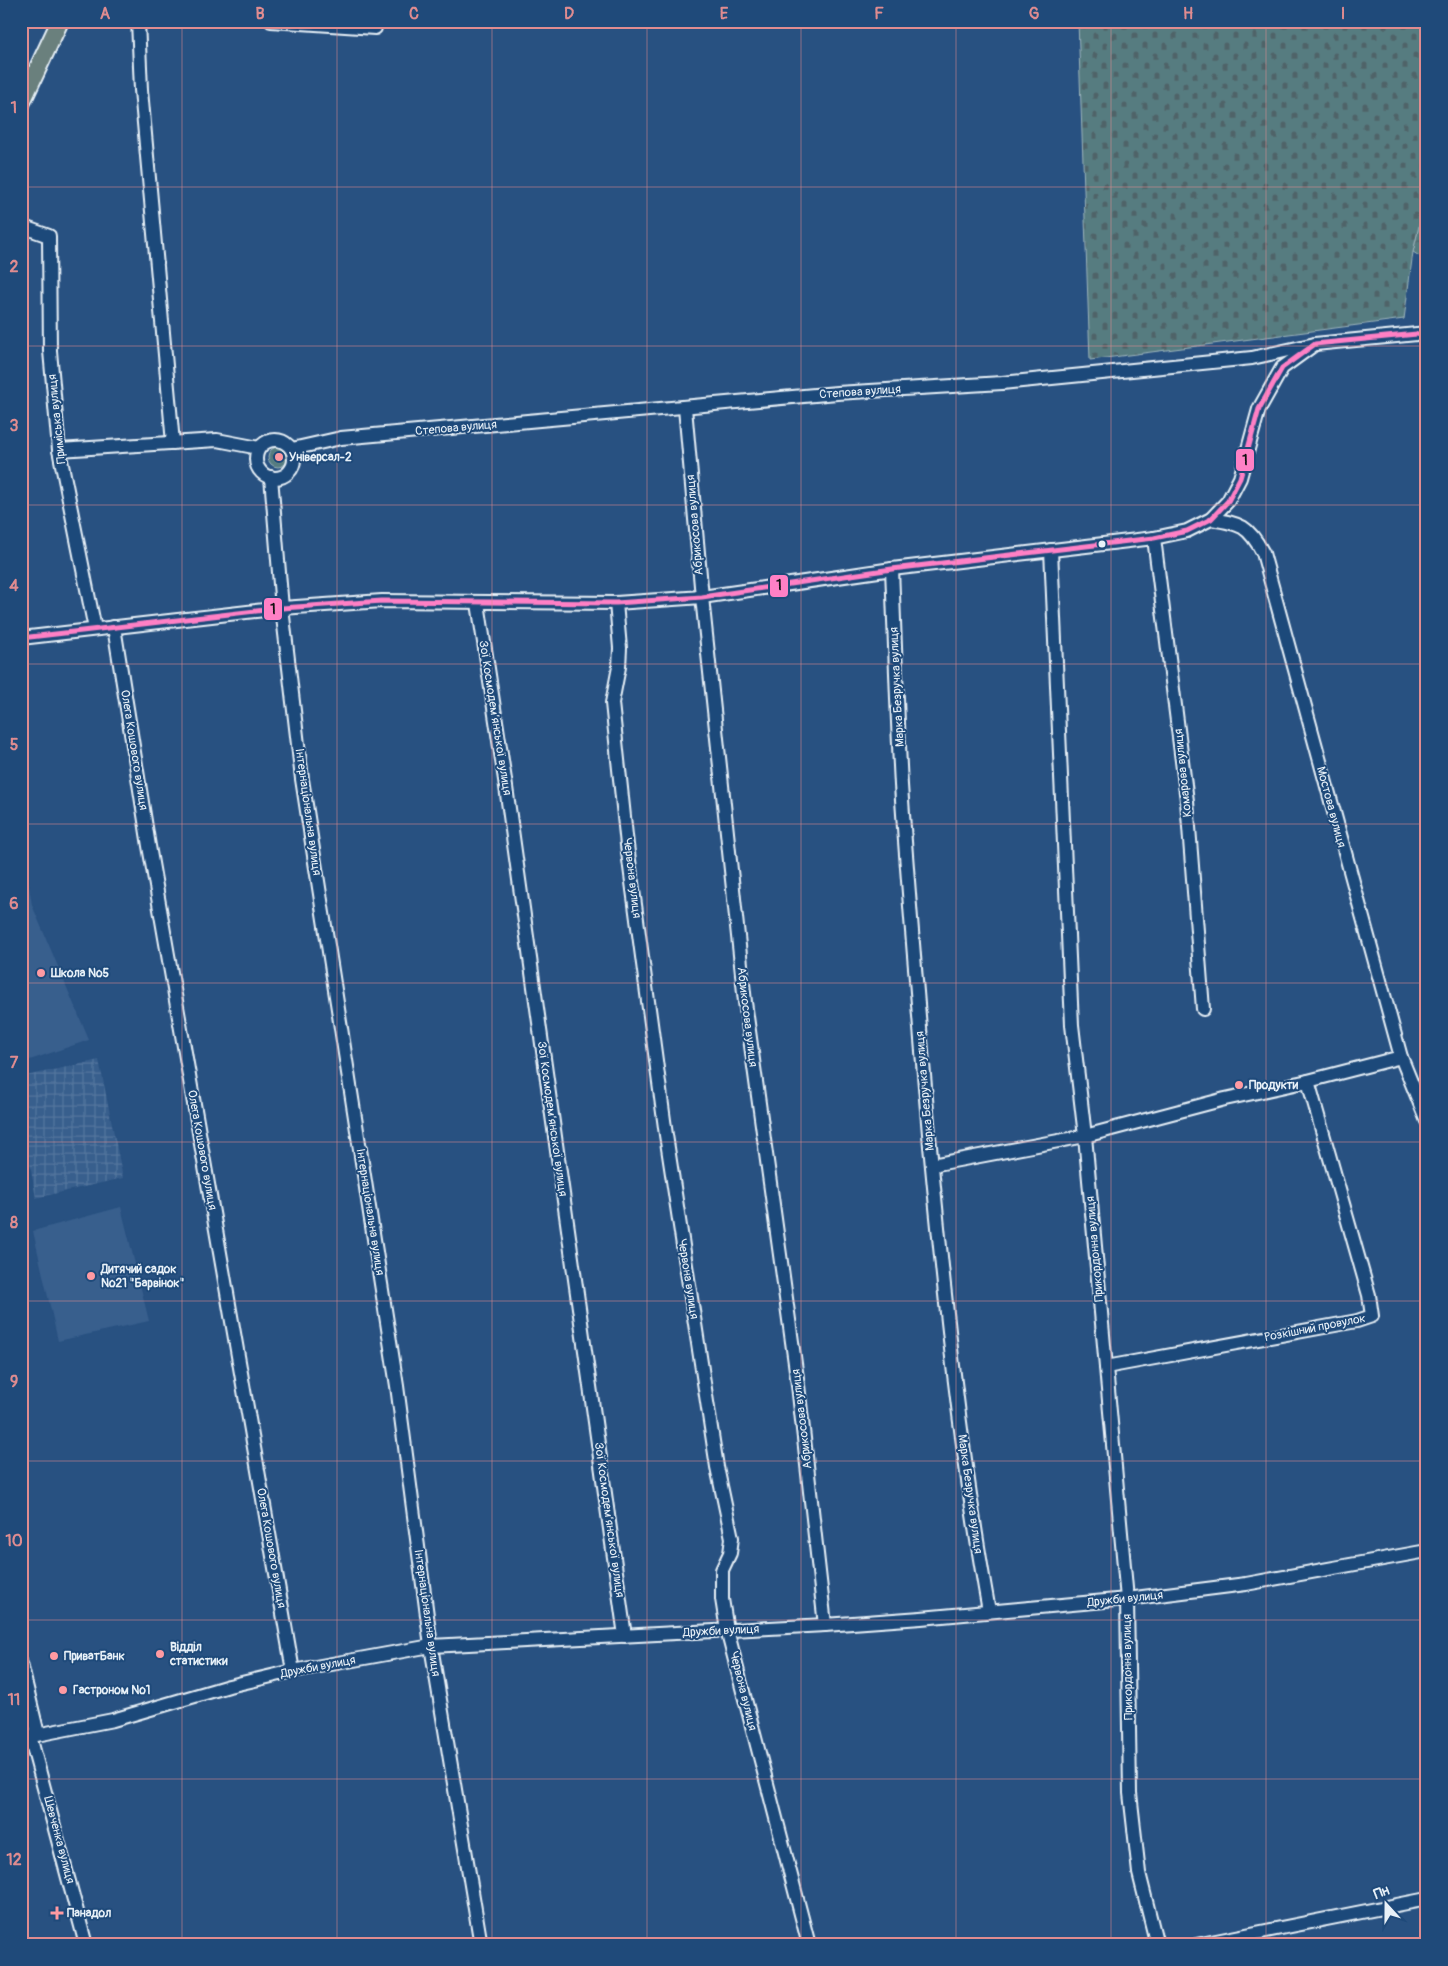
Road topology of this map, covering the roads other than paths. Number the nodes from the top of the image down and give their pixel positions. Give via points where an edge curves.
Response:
1 (60, 21) edge
2 (138, 21) edge
3 (271, 21) edge
4 (375, 28) dead end
5 (21, 104) edge
6 (21, 226) edge
7 (1427, 333) edge
8 (1315, 344) junction
9 (685, 408) junction
10 (173, 443) junction
11 (259, 448) junction
12 (292, 448) junction
13 (59, 450) junction
14 (271, 477) junction
15 (1211, 519) junction
16 (1154, 538) junction
17 (1051, 550) junction
18 (892, 569) junction
19 (702, 597) junction
20 (478, 603) junction
21 (616, 603) junction
22 (282, 608) junction
23 (114, 627) junction
24 (95, 629) junction
25 (21, 638) edge
26 (1203, 1009) dead end
27 (1401, 1057) junction
28 (1308, 1082) junction
29 (1427, 1121) edge
30 (1085, 1136) junction
31 (932, 1165) junction
32 (1106, 1367) junction
33 (1427, 1551) edge
34 (1126, 1599) junction
35 (989, 1611) junction
36 (825, 1624) junction
37 (728, 1630) junction
38 (625, 1636) junction
39 (431, 1646) junction
40 (21, 1664) edge
41 (293, 1672) junction
42 (21, 1720) edge
43 (29, 1736) edge
44 (1427, 1899) edge
45 (86, 1945) edge
46 (481, 1945) edge
47 (809, 1945) edge
48 (1157, 1945) edge
49 (1196, 1945) edge

1 - 5 main road
2 - 10 street via 141,90
3 - 4 street
6 - 13 street, Приміська вулиця via 49,236 50,351
7 - 8 street, Степова вулиця
8 - 9 street, Степова вулиця via 1252,358 1002,383
8 - 15 street via 1282,368 1259,409 1240,478 1228,501
9 - 12 street, Степова вулиця via 340,438
9 - 19 street, Абрикосова вулиця
10 - 11 street via 217,440
10 - 13 street
11 - 12 street via 268,440 275,439
11 - 14 street via 257,466
12 - 14 street via 292,468 283,477
13 - 24 street, Приміська вулиця
14 - 22 street, Інтернаціональна вулиця
15 - 16 street via 1187,531
15 - 27 street, Мостова вулиця via 1244,527 1263,553
16 - 17 street
16 - 26 street, Комарова вулиця via 1187,801
17 - 18 street
17 - 30 street, Прикордонна вулиця via 1072,1025
18 - 19 street
18 - 31 street, Марка Безручка вулиця via 903,802
19 - 21 street
19 - 36 street, Абрикосова вулиця via 745,1002 798,1385
20 - 21 street
20 - 22 street via 382,600
20 - 38 street, Зої Космодем’янської вулиця
21 - 37 street, Червона вулиця via 620,648 612,703 627,845 666,1135 717,1467 732,1538 730,1553 722,1570 722,1599
22 - 23 street
22 - 39 street, Інтернаціональна вулиця via 302,779 397,1386
23 - 24 street
23 - 41 street, Олега Кошового вулиця
24 - 25 street
27 - 28 street
27 - 29 street, Мостова вулиця
28 - 30 street via 1225,1099
28 - 32 street, Розкішний провулок via 1369,1295 1372,1316
30 - 31 street
30 - 32 street, Прикордонна вулиця
31 - 35 street, Марка Безручка вулиця via 972,1520
32 - 34 street, Прикордонна вулиця
33 - 34 street, Дружби вулиця via 1246,1584
34 - 35 street, Дружби вулиця
34 - 48 street, Прикордонна вулиця via 1130,1793 1138,1873
35 - 36 street, Дружби вулиця
36 - 37 street, Дружби вулиця
37 - 38 street, Дружби вулиця
37 - 47 street, Червона вулиця
38 - 39 street, Дружби вулиця
39 - 41 street, Дружби вулиця
39 - 46 street, Інтернаціональна вулиця
40 - 43 street, Шевченка вулиця
41 - 43 street, Дружби вулиця via 229,1686 113,1720
42 - 43 street, Шевченка вулиця
43 - 45 street, Шевченка вулиця
44 - 49 street

